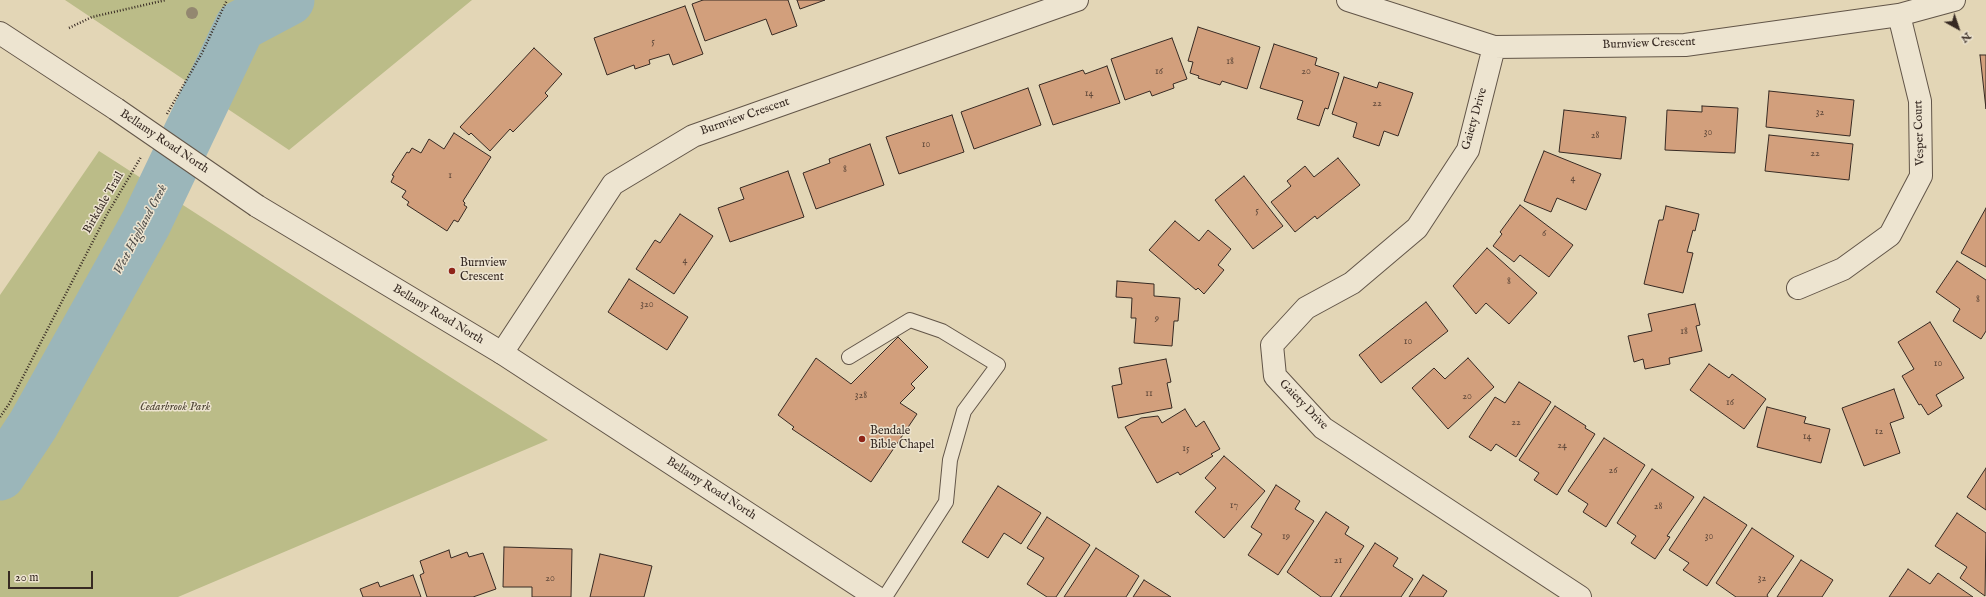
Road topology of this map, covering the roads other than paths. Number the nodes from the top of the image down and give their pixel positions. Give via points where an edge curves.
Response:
1 (1077, 0) edge
2 (1348, 0) edge
3 (1954, 0) edge
4 (1900, 15) junction
5 (0, 33) edge
6 (1494, 47) junction
7 (1798, 288) dead end
8 (502, 353) junction
9 (849, 357) dead end
10 (876, 597) edge
11 (885, 597) edge
12 (1580, 597) edge

1 - 8 street, Burnview Crescent via 693,136 613,184
2 - 6 street, Burnview Crescent
3 - 4 street, Burnview Crescent
4 - 6 street, Burnview Crescent via 1685,45
4 - 7 street, Vesper Court via 1920,101 1921,176 1890,235 1843,270
5 - 8 street, Bellamy Road North, bridge via 257,206
6 - 12 street, Gaiety Drive via 1468,150 1417,228 1352,283 1306,308 1272,345 1275,376 1323,428
8 - 10 street, Bellamy Road North
9 - 11 lane via 910,320 942,331 998,366 964,411 950,460 946,502

